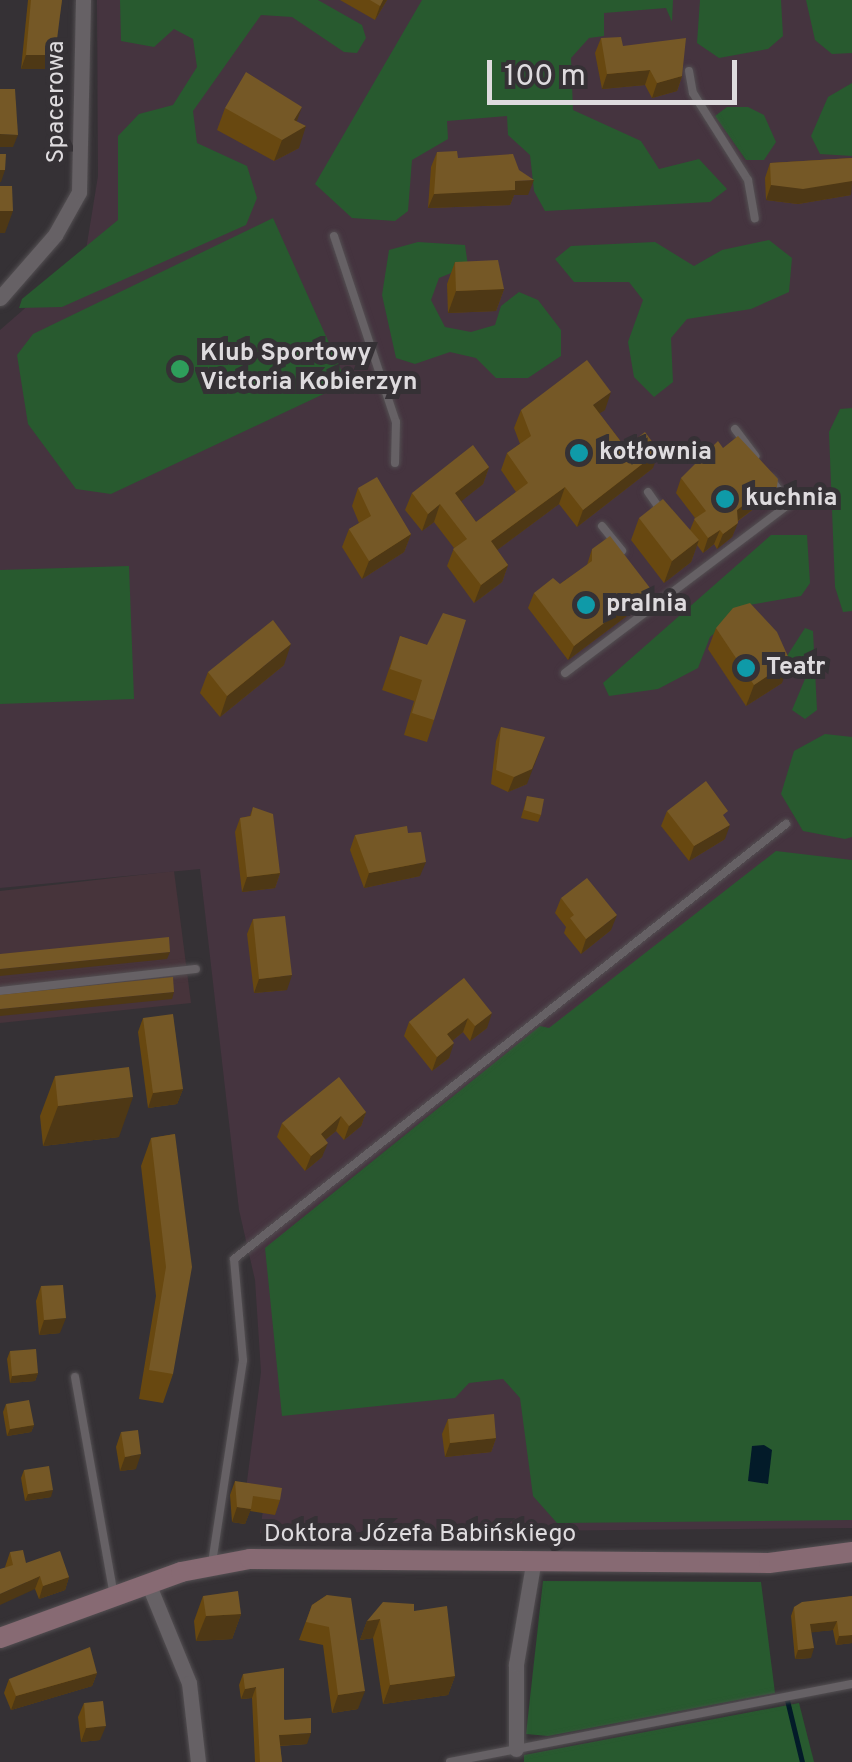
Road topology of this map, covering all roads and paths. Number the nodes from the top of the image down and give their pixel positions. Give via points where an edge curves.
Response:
1 (83, 0) edge
2 (689, 70) dead end
3 (755, 218) dead end
4 (334, 236) dead end
5 (0, 298) edge
6 (735, 428) dead end
7 (395, 463) dead end
8 (648, 492) dead end
9 (671, 522) edge
10 (602, 526) dead end
11 (694, 553) edge
12 (626, 556) edge
13 (706, 568) junction
14 (649, 588) edge
15 (660, 603) junction
16 (565, 672) dead end
17 (786, 824) dead end
18 (196, 969) dead end
19 (0, 991) edge
20 (75, 1376) dead end
21 (852, 1552) edge
22 (534, 1559) junction
23 (212, 1565) junction
24 (148, 1583) junction
25 (114, 1596) junction
26 (0, 1638) edge
27 (852, 1684) edge
28 (516, 1755) edge
29 (198, 1762) edge
30 (450, 1762) edge

1 - 5 street, Spacerowa via 79,192 56,234
2 - 3 lane via 693,93 748,180
4 - 7 lane via 396,422
6 - 13 lane via 789,504
8 - 9 lane
10 - 12 lane
11 - 13 lane
13 - 15 lane
14 - 15 lane
15 - 16 lane
17 - 23 lane via 234,1258 243,1360
18 - 19 lane
20 - 25 lane
21 - 22 street, Doktora Józefa Babińskiego via 769,1562
22 - 23 street, Doktora Józefa Babińskiego via 295,1556
22 - 28 street via 516,1664
23 - 24 street, Doktora Józefa Babińskiego
24 - 25 street, Doktora Józefa Babińskiego
24 - 29 street via 189,1683
25 - 26 street, Doktora Józefa Babińskiego
27 - 28 lane
28 - 30 lane

